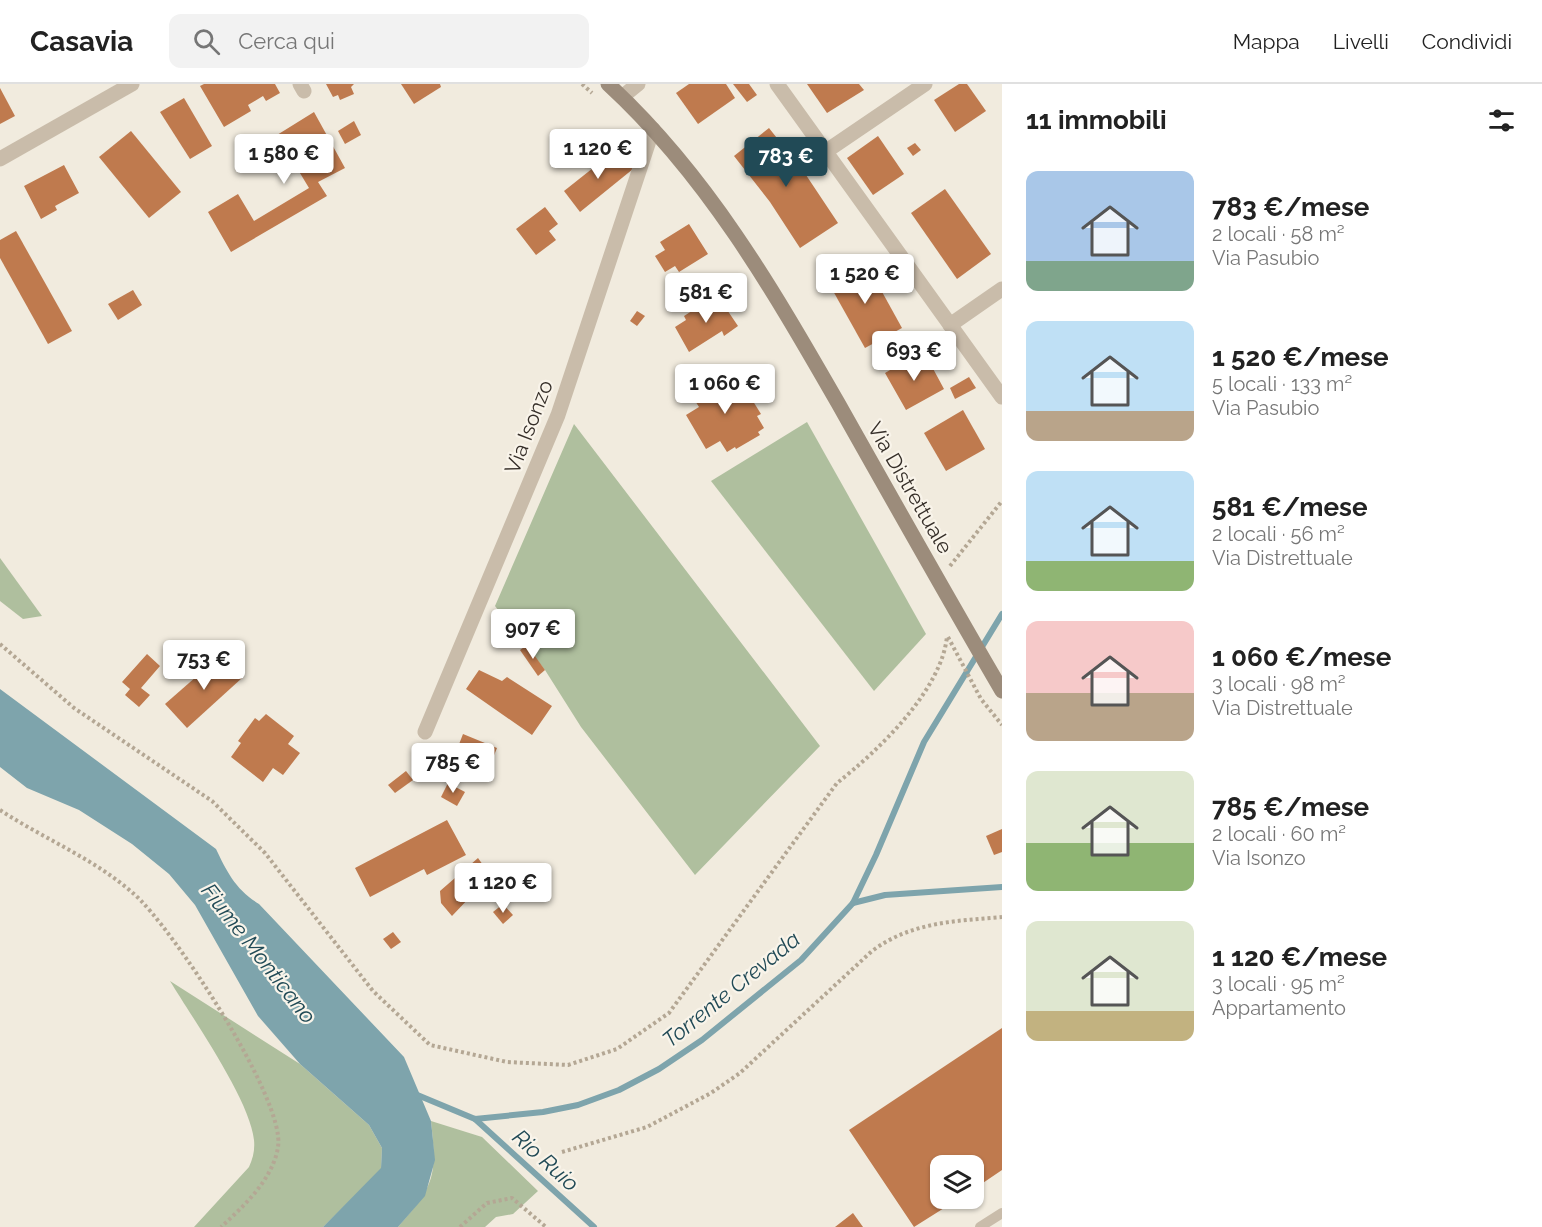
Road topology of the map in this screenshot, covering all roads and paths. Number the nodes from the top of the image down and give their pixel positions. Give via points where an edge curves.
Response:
1 (132, 84) edge
2 (608, 84) edge
3 (638, 84) edge
4 (777, 84) edge
5 (925, 84) edge
6 (622, 97) junction
7 (653, 129) junction
8 (825, 152) junction
9 (0, 159) edge
10 (1002, 289) edge
11 (950, 325) junction
12 (1002, 397) edge
13 (1002, 501) edge
14 (939, 581) junction
15 (945, 630) dead end
16 (948, 636) junction
17 (0, 644) edge
18 (1000, 688) edge
19 (1002, 725) edge
20 (425, 732) dead end
21 (0, 810) edge
22 (1002, 917) edge
23 (562, 1152) dead end
24 (1002, 1213) edge
25 (221, 1227) edge
26 (460, 1227) edge
27 (546, 1227) edge
28 (980, 1227) edge

1 - 9 street
2 - 6 main road, Via Distrettuale
3 - 6 street
4 - 8 street
5 - 8 street
6 - 7 main road, Via Distrettuale
7 - 14 main road, Via Distrettuale via 711,198 761,270
7 - 20 street, Via Isonzo via 558,415
8 - 11 street
10 - 11 street
11 - 12 street
13 - 14 path
14 - 18 main road, Via Distrettuale
15 - 16 path
16 - 17 path via 943,660 921,695 891,735 837,783 669,1013 617,1049 568,1065 507,1062 430,1046 373,991 265,853 212,801 74,708
16 - 19 path via 981,699
21 - 25 path via 104,870 155,914 198,974 259,1077 276,1122 279,1145 273,1166 260,1185
22 - 23 path via 946,922 906,930 888,939 740,1073 711,1094 647,1127
24 - 28 lane
26 - 27 path via 487,1203 512,1198

